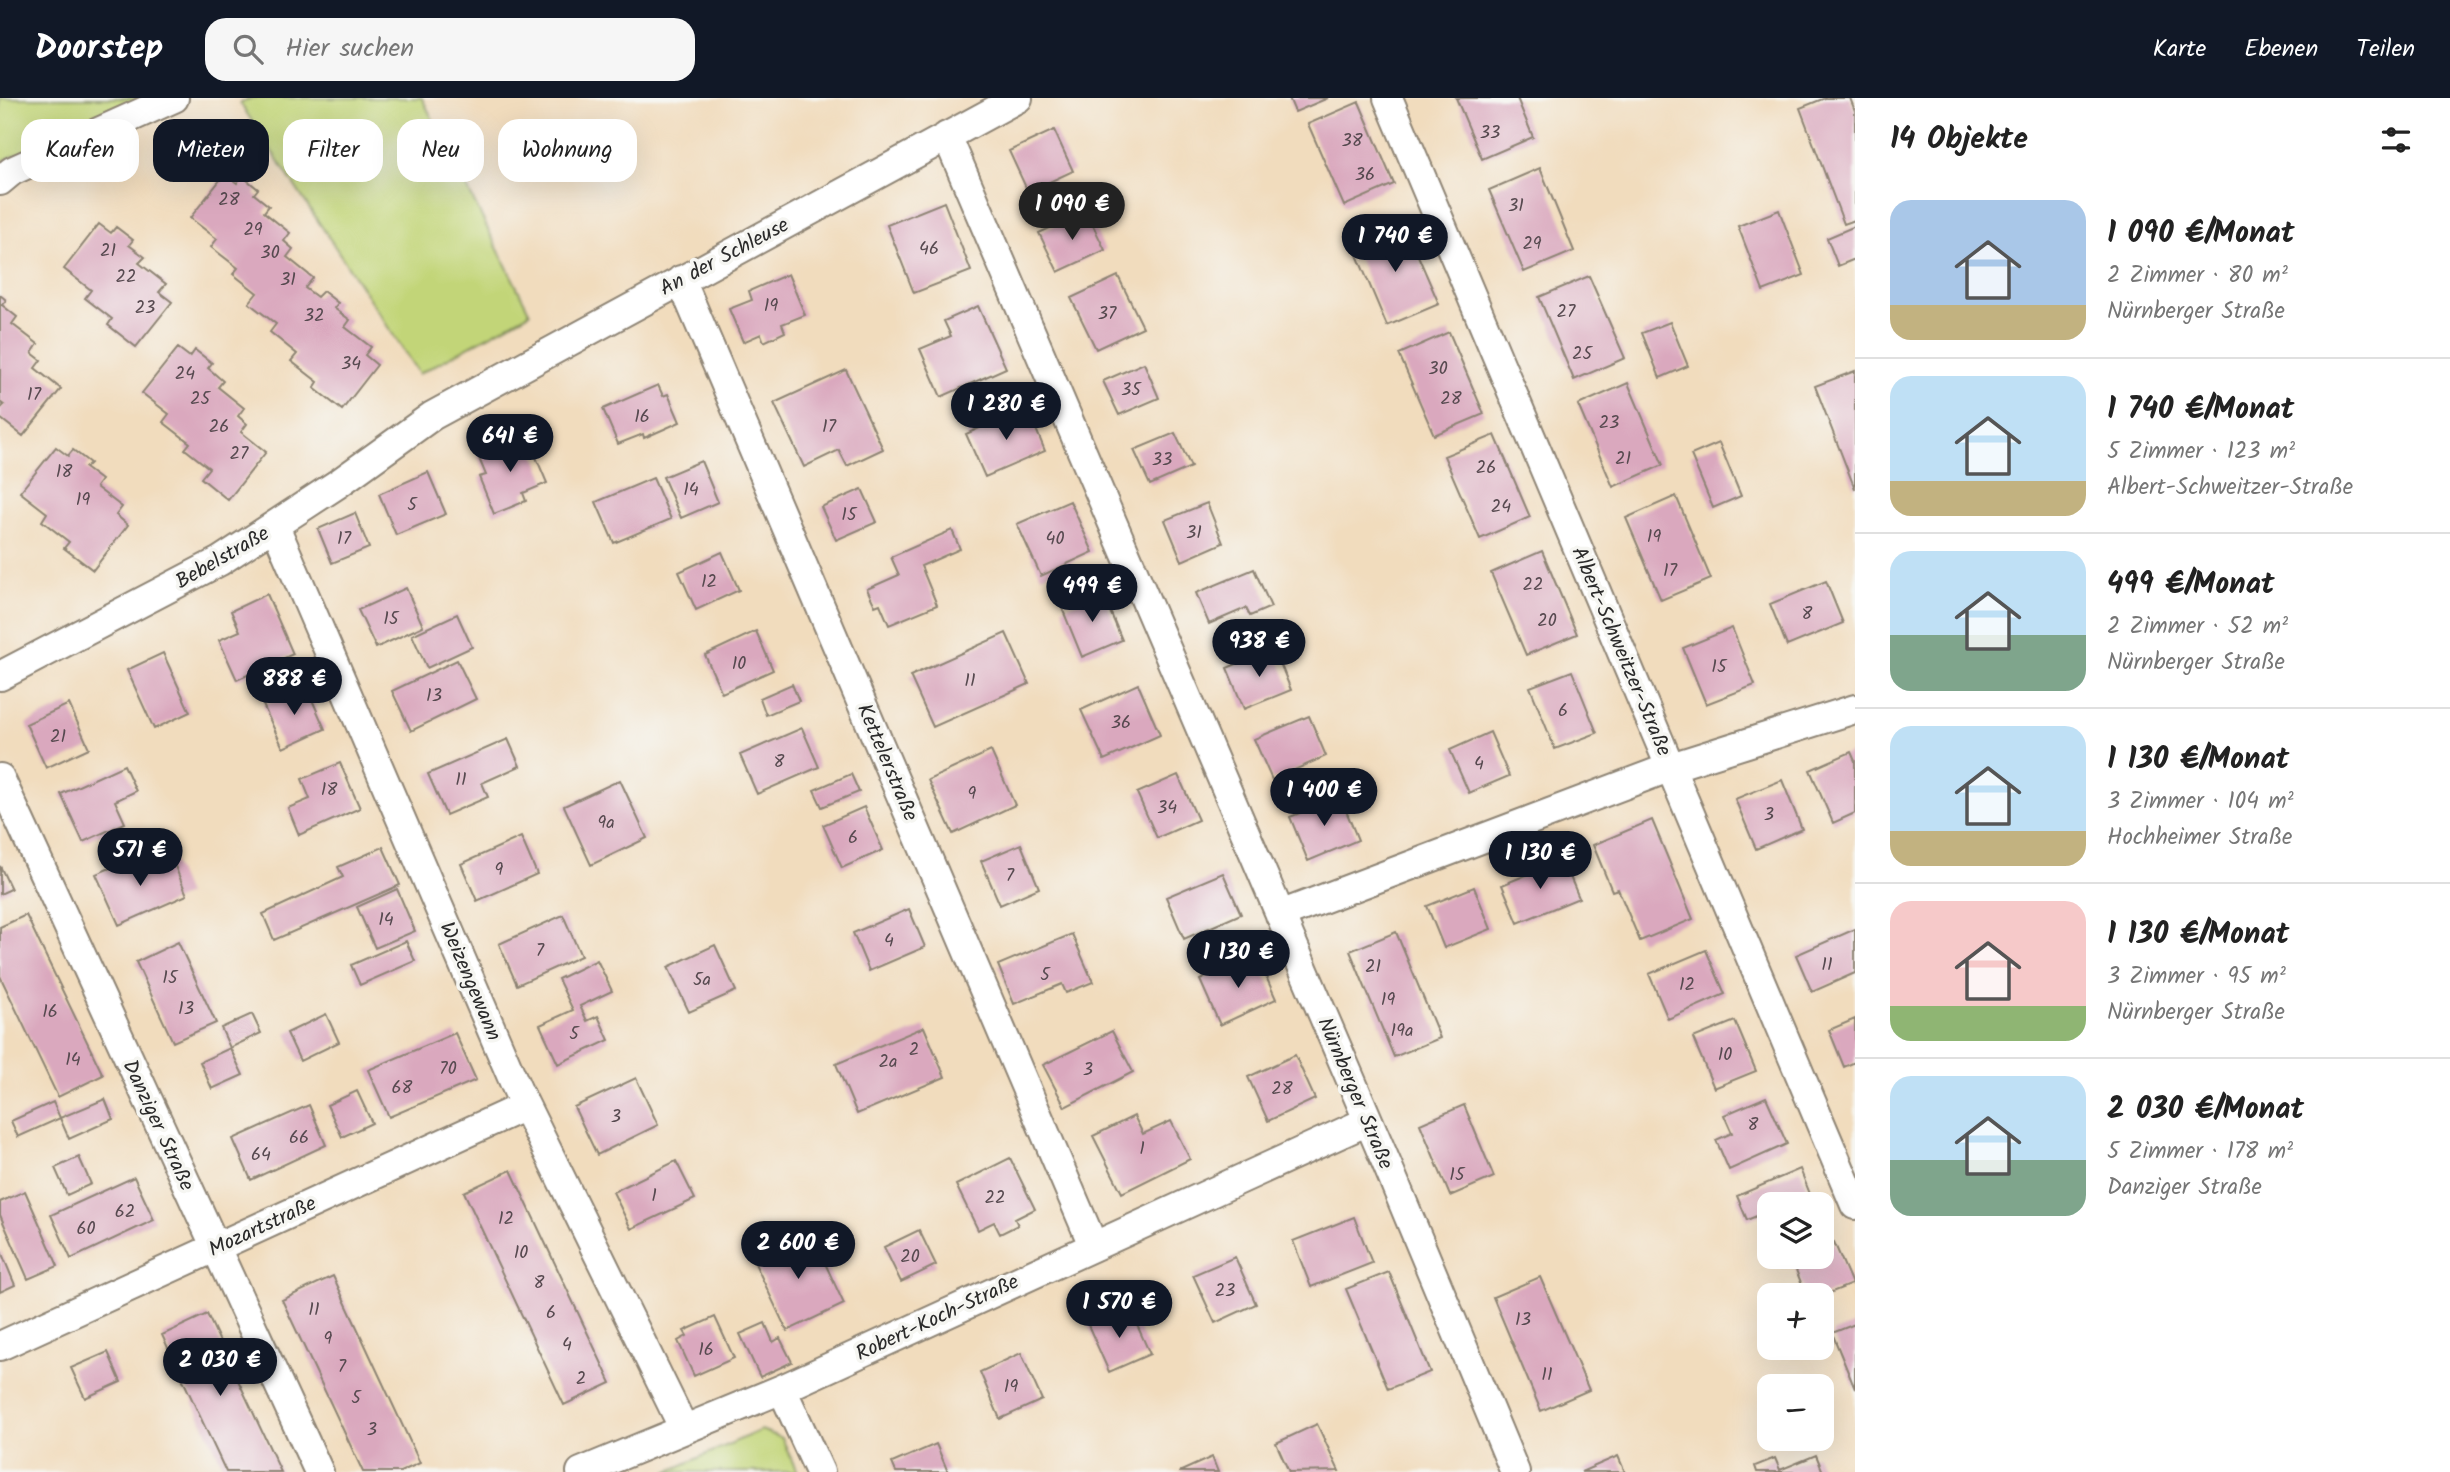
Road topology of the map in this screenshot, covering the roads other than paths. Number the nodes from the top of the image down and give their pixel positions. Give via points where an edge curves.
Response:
1 (174, 98) edge
2 (1018, 98) edge
3 (1388, 98) edge
4 (947, 136) junction
5 (0, 181) edge
6 (681, 279) junction
7 (432, 416) joint
8 (275, 526) junction
9 (0, 676) edge
10 (1855, 709) edge
11 (1671, 767) junction
12 (0, 778) edge
13 (1280, 915) junction
14 (525, 1107) junction
15 (1368, 1121) junction
16 (1855, 1205) edge
17 (1093, 1245) junction
18 (215, 1248) junction
19 (0, 1346) edge
20 (782, 1389) junction
21 (684, 1429) junction
22 (319, 1472) edge
23 (581, 1472) edge
24 (820, 1472) edge
25 (1515, 1472) edge

1 - 5 street via 12,171
2 - 4 street, An der Schleuse
3 - 11 street, Albert-Schweitzer-Straße
4 - 6 street, An der Schleuse
4 - 13 street, Nürnberger Straße
6 - 7 street, An der Schleuse
6 - 17 street, Kettelerstraße
7 - 8 street, Bebelstraße
8 - 9 street, Bebelstraße via 220,561
8 - 14 street, Weizengewann
10 - 11 street
11 - 13 street
11 - 16 street, Albert-Schweitzer-Straße
12 - 18 street, Danziger Straße
13 - 15 street, Nürnberger Straße
14 - 18 street, Mozartstraße
14 - 21 street, Weizengewann
15 - 17 street, Robert-Koch-Straße
15 - 25 street, Nürnberger Straße
17 - 20 street, Robert-Koch-Straße
18 - 19 street, Mozartstraße
18 - 22 street, Danziger Straße
20 - 21 street, Robert-Koch-Straße
20 - 24 street
21 - 23 street, Robert-Koch-Straße

